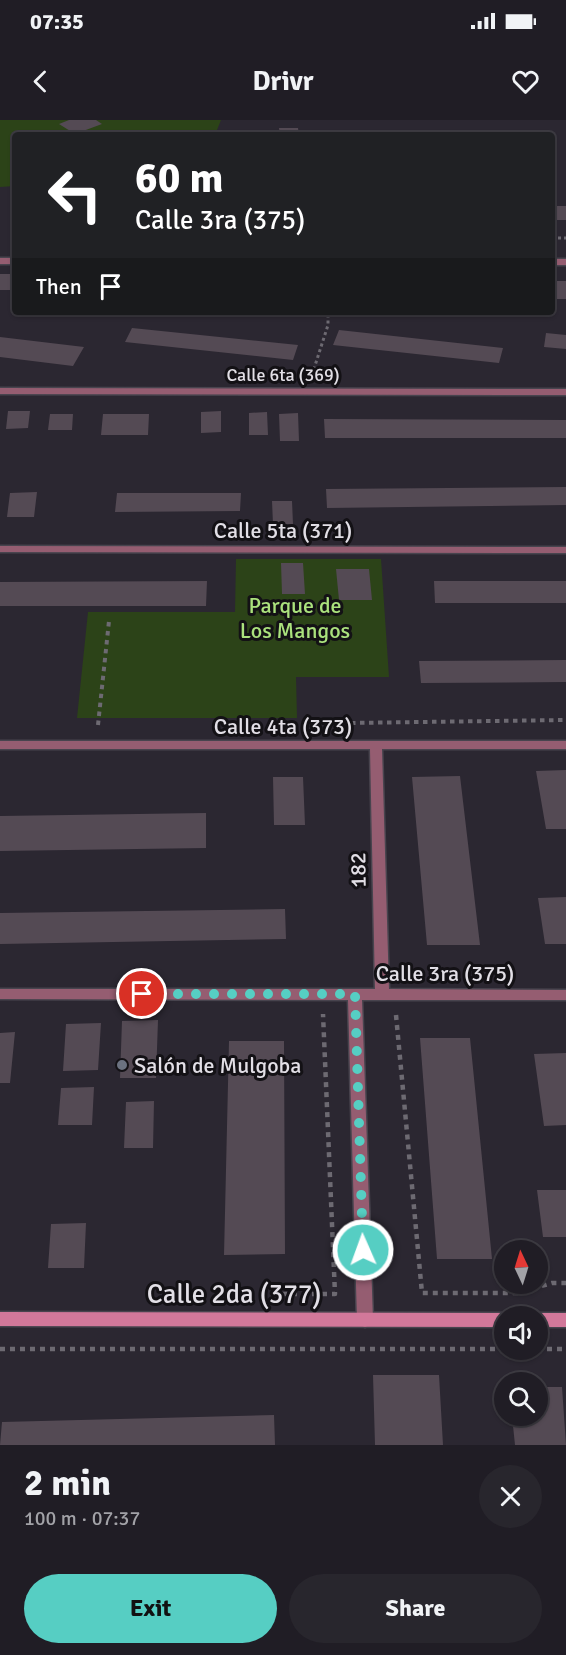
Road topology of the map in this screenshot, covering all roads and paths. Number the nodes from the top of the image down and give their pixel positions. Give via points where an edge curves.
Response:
1 (328, 315) edge
2 (0, 392) edge
3 (308, 392) junction
4 (566, 392) edge
5 (0, 549) edge
6 (566, 550) edge
7 (109, 621) dead end
8 (0, 745) edge
9 (96, 745) junction
10 (376, 745) junction
11 (566, 745) edge
12 (0, 994) edge
13 (355, 994) junction
14 (382, 994) junction
15 (566, 995) edge
16 (311, 1012) dead end
17 (407, 1013) dead end
18 (566, 1283) edge
19 (263, 1294) dead end
20 (0, 1319) edge
21 (365, 1320) junction
22 (494, 1320) edge
23 (548, 1320) edge
24 (566, 1320) edge
25 (0, 1349) edge
26 (494, 1349) edge
27 (548, 1349) edge
28 (566, 1349) edge

1 - 3 path
2 - 3 street, Calle 6ta (369)
3 - 4 street, Calle 6ta (369)
5 - 6 street, Calle 5ta (371)
7 - 9 path
8 - 9 street, Calle 4ta (373)
9 - 10 street, Calle 4ta (373)
10 - 11 street, Calle 4ta (373)
10 - 14 street, 182
12 - 13 street, Calle 3ra (375)
13 - 14 street, Calle 3ra (375)
13 - 21 street
14 - 15 street, Calle 3ra (375)
16 - 19 path via 323,1012 335,1294
17 - 18 path via 396,1013 422,1293 517,1293
20 - 21 street, Calle 2da (377)
21 - 22 street, Calle 2da (377)
23 - 24 street
25 - 26 path
27 - 28 path

